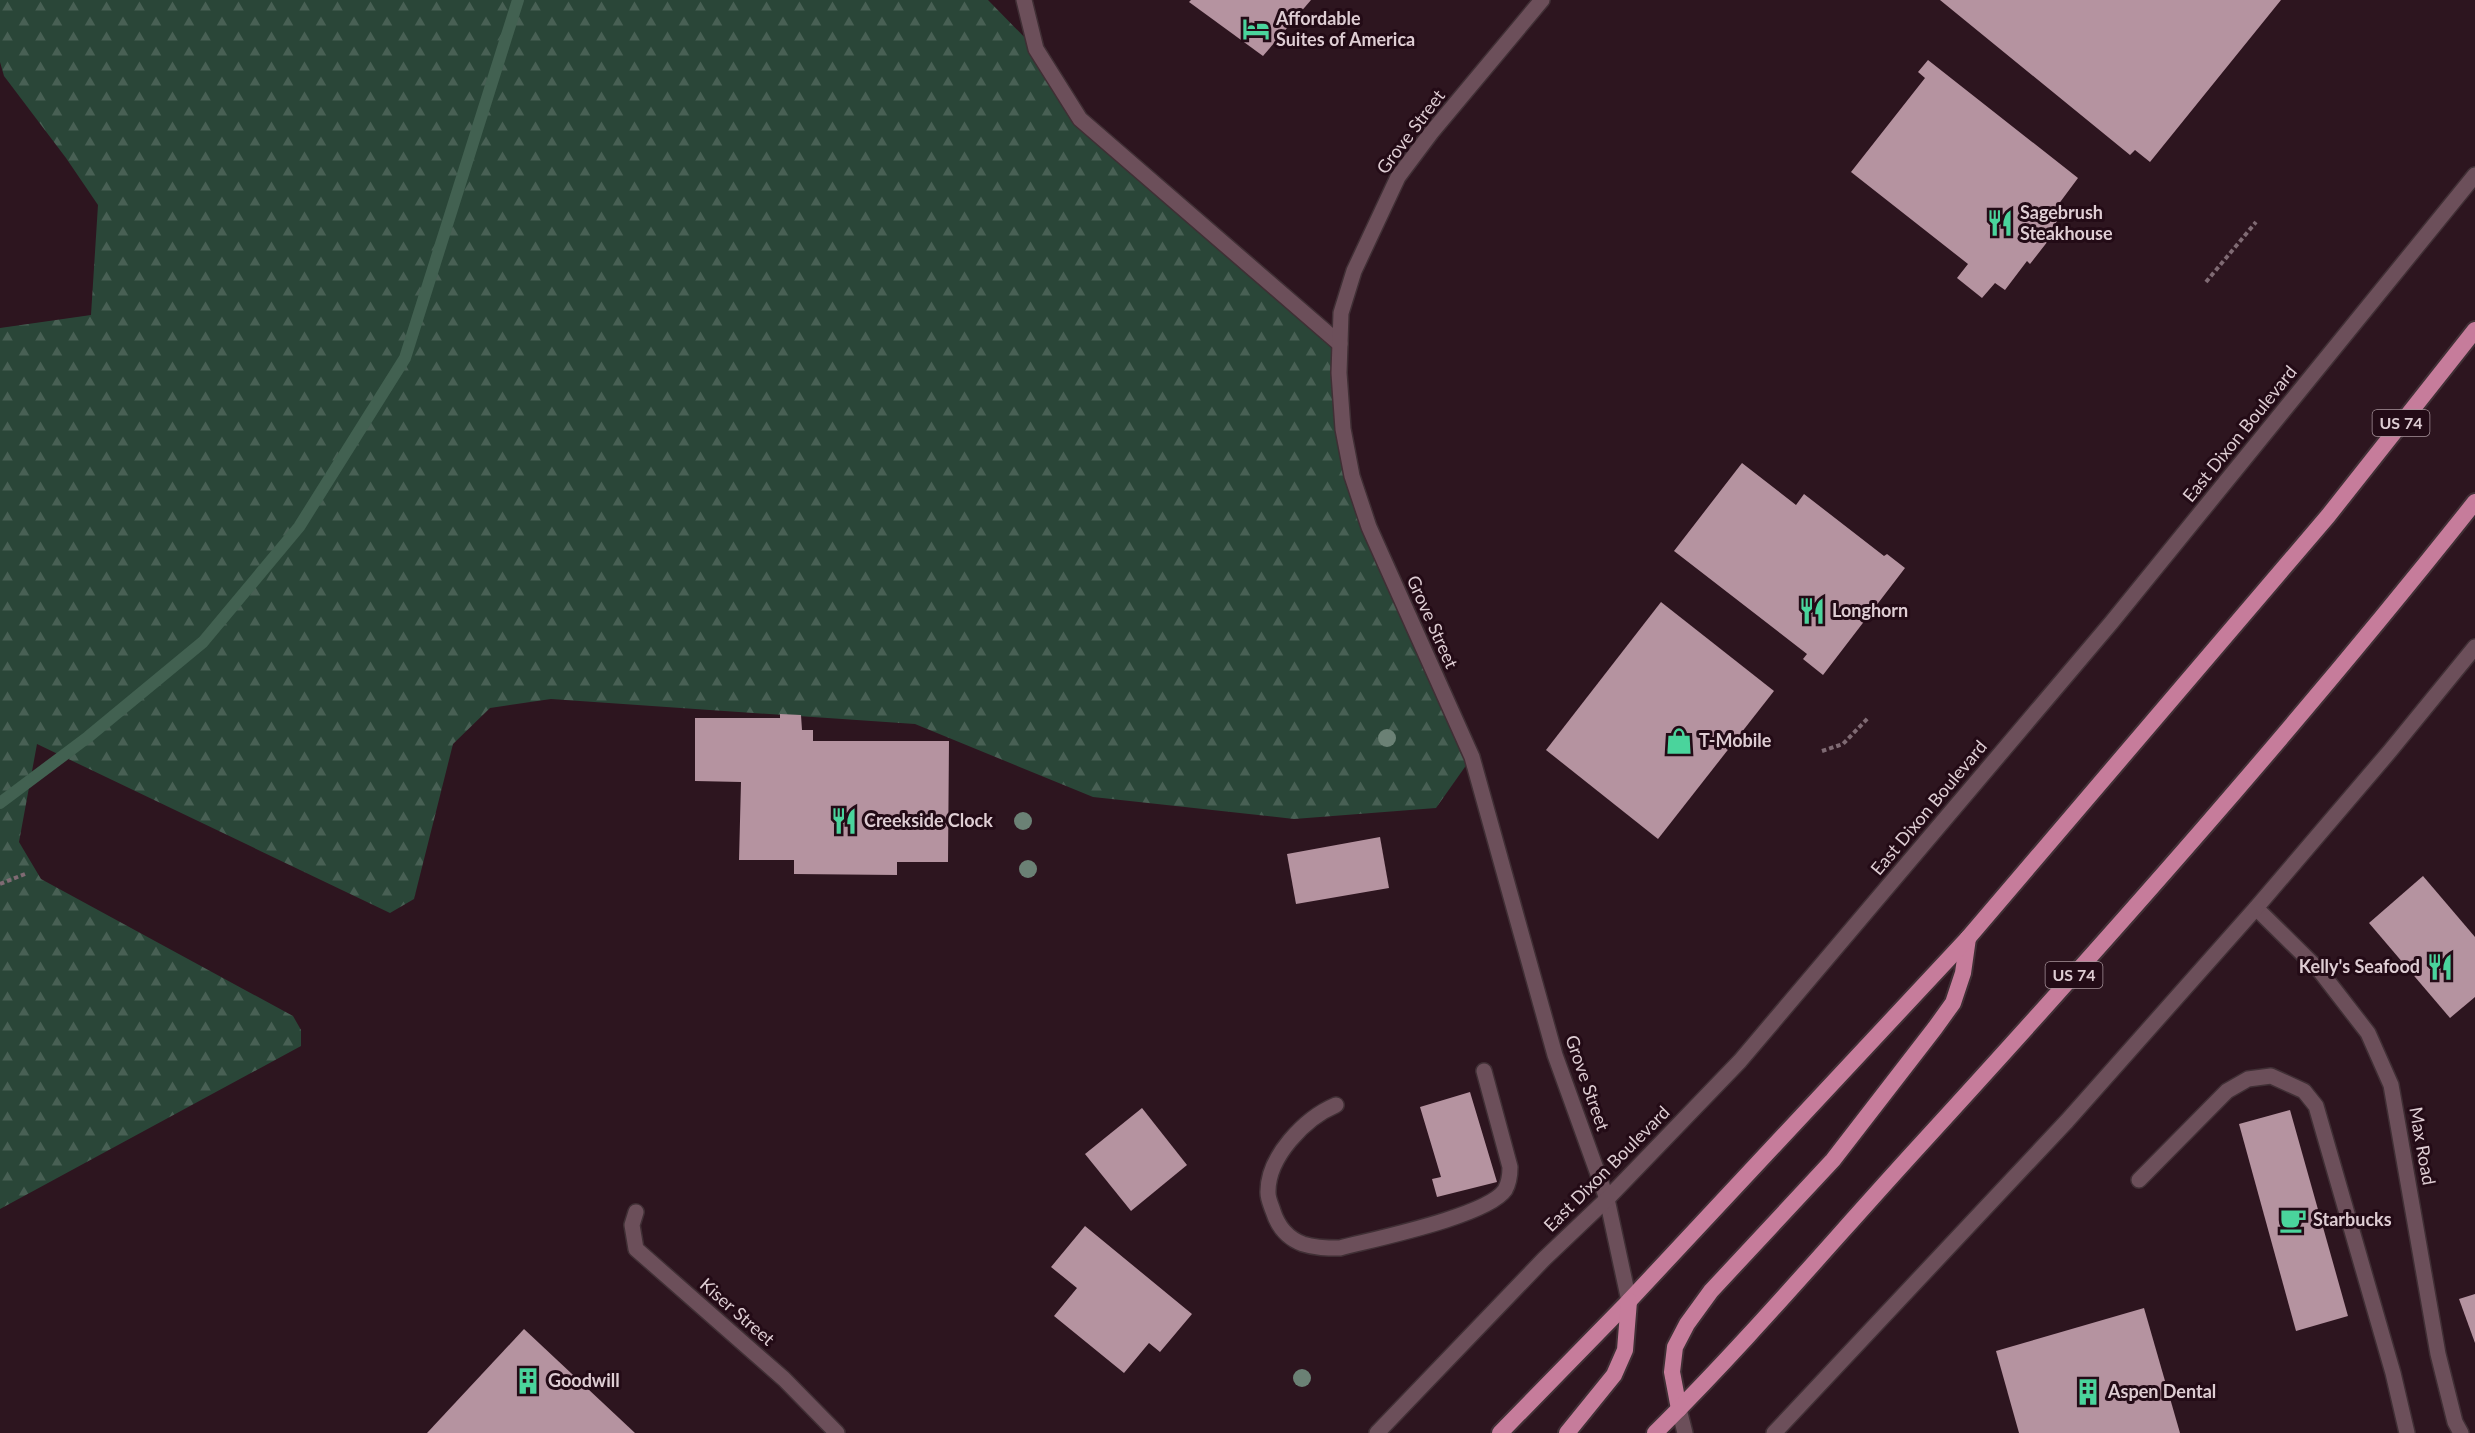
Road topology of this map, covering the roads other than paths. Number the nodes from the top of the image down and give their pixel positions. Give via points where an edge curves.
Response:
1 (1024, 0) edge
2 (1542, 0) edge
3 (2475, 175) edge
4 (2475, 330) edge
5 (1340, 344) junction
6 (2475, 502) edge
7 (2475, 647) edge
8 (2256, 908) junction
9 (1968, 938) junction
10 (1484, 1071) dead end
11 (1336, 1105) dead end
12 (2139, 1180) dead end
13 (1607, 1199) junction
14 (636, 1212) dead end
15 (1629, 1301) junction
16 (1679, 1409) junction
17 (837, 1433) edge
18 (1377, 1433) edge
19 (1500, 1433) edge
20 (1566, 1433) edge
21 (1655, 1433) edge
22 (1685, 1433) edge
23 (1774, 1433) edge
24 (2407, 1433) edge
25 (2461, 1433) edge

1 - 5 street via 1036,49 1080,119
2 - 5 street, Grove Street via 1398,177 1354,271 1341,313
3 - 13 street, East Dixon Boulevard via 2111,623 1756,1043
4 - 9 highway, US 74 via 2328,516
5 - 13 street, Grove Street via 1343,429 1352,476 1368,527 1472,757 1555,1055
6 - 16 highway, US 74 via 2386,614 2173,865
7 - 8 street
8 - 23 street via 2067,1121
8 - 25 street, Max Road via 2320,971 2368,1033 2391,1085 2438,1354
9 - 15 highway, US 74
9 - 16 highway via 1963,974 1953,1003 1935,1029 1833,1160 1711,1291 1687,1324 1675,1347 1672,1372
10 - 11 street via 1510,1167 1504,1190 1469,1212 1340,1248 1320,1248 1287,1235 1277,1223 1268,1194 1270,1176 1281,1152 1303,1125 1320,1111
12 - 24 street via 2226,1091 2248,1079 2271,1076 2304,1091 2316,1106
13 - 15 street, Grove Street
13 - 18 street, East Dixon Boulevard
14 - 17 street, Kiser Street via 632,1225 636,1249 784,1378
15 - 19 highway, US 74
15 - 20 highway via 1625,1350 1614,1375
16 - 21 highway, US 74
16 - 22 street

